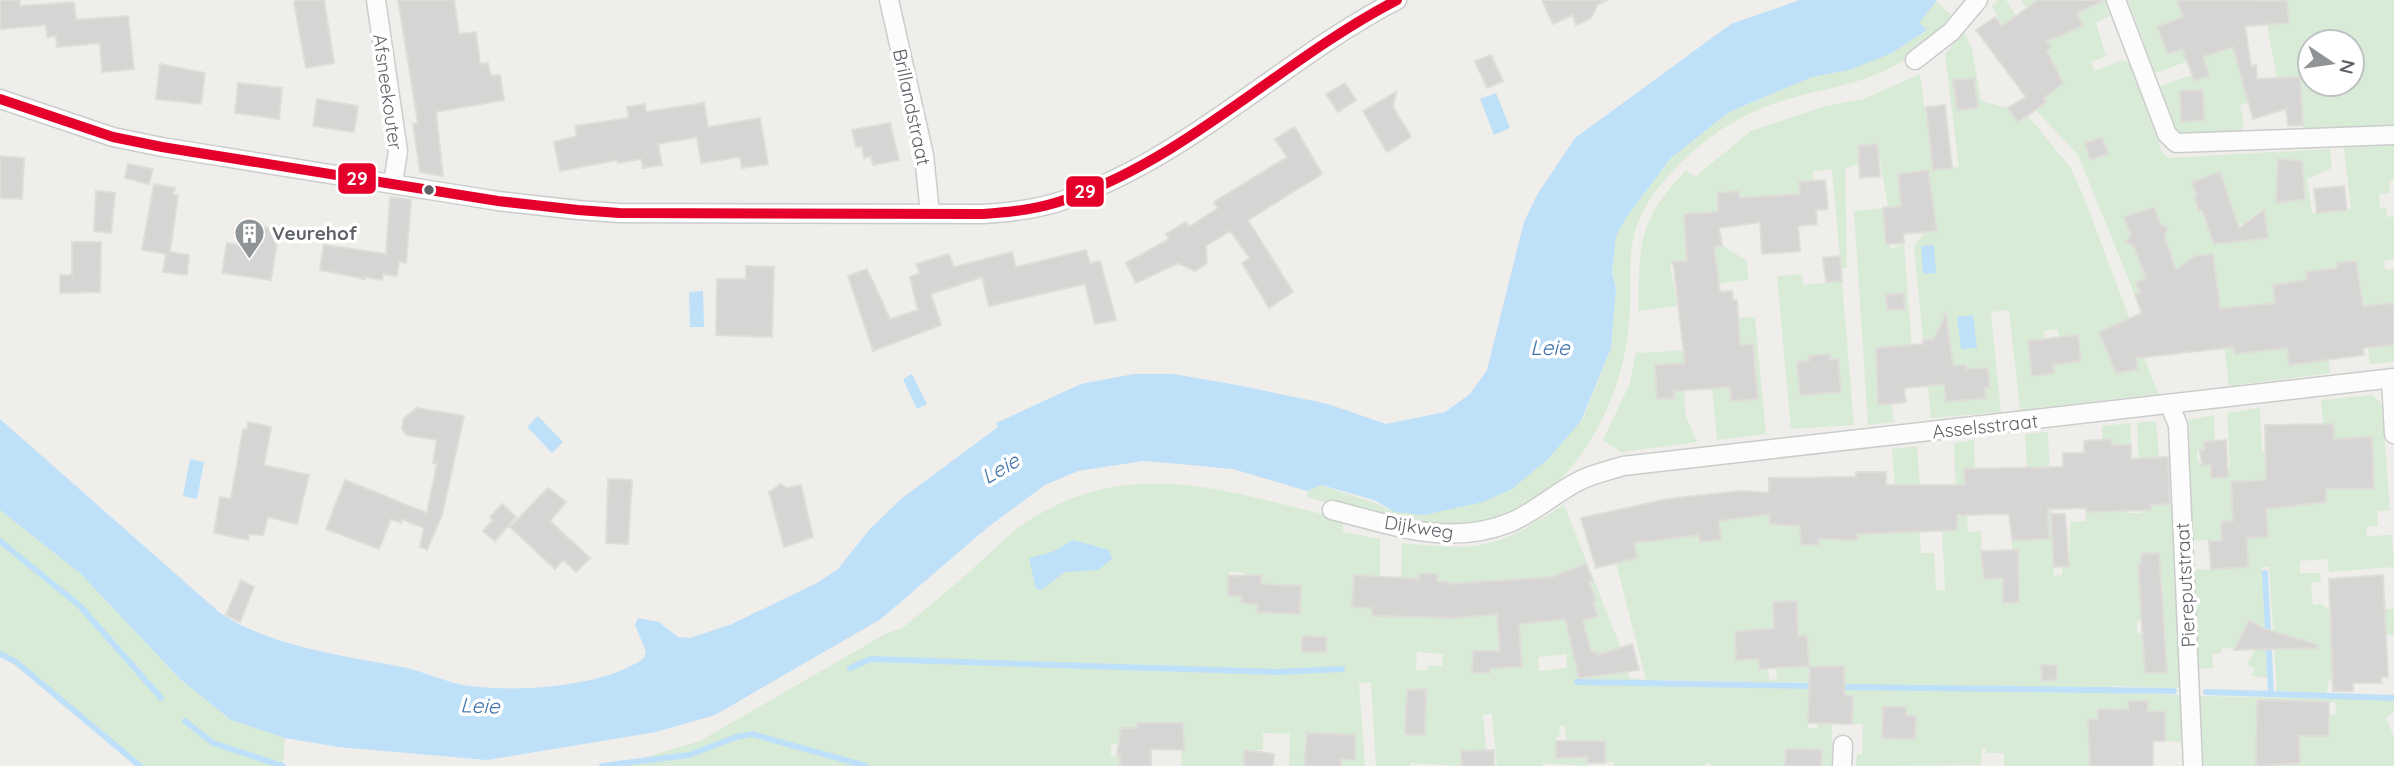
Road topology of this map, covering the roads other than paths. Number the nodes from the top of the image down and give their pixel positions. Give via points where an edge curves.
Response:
1 (376, 0) edge
2 (889, 0) edge
3 (1396, 0) edge
4 (1978, 0) edge
5 (2116, 0) edge
6 (1915, 60) dead end
7 (0, 99) edge
8 (2394, 135) edge
9 (393, 183) junction
10 (930, 214) junction
11 (2392, 379) edge
12 (2170, 406) junction
13 (2394, 434) edge
14 (1578, 482) joint
15 (1332, 510) dead end
16 (1843, 745) dead end
17 (1842, 766) edge
18 (2193, 766) edge

1 - 9 street, Afsneekouter via 398,151
2 - 10 street, Brillandstraat via 924,155
3 - 10 street via 1144,164 1106,183 1036,208
4 - 6 street via 1944,39
5 - 8 street via 2167,134 2176,143
7 - 9 street via 113,137
9 - 10 street via 619,214
11 - 12 street, Asselsstraat
11 - 13 street
12 - 14 street, Asselsstraat via 1623,466
12 - 18 street, Piereputstraat via 2178,425
14 - 15 street, Dijkweg via 1510,523 1448,536
16 - 17 street

